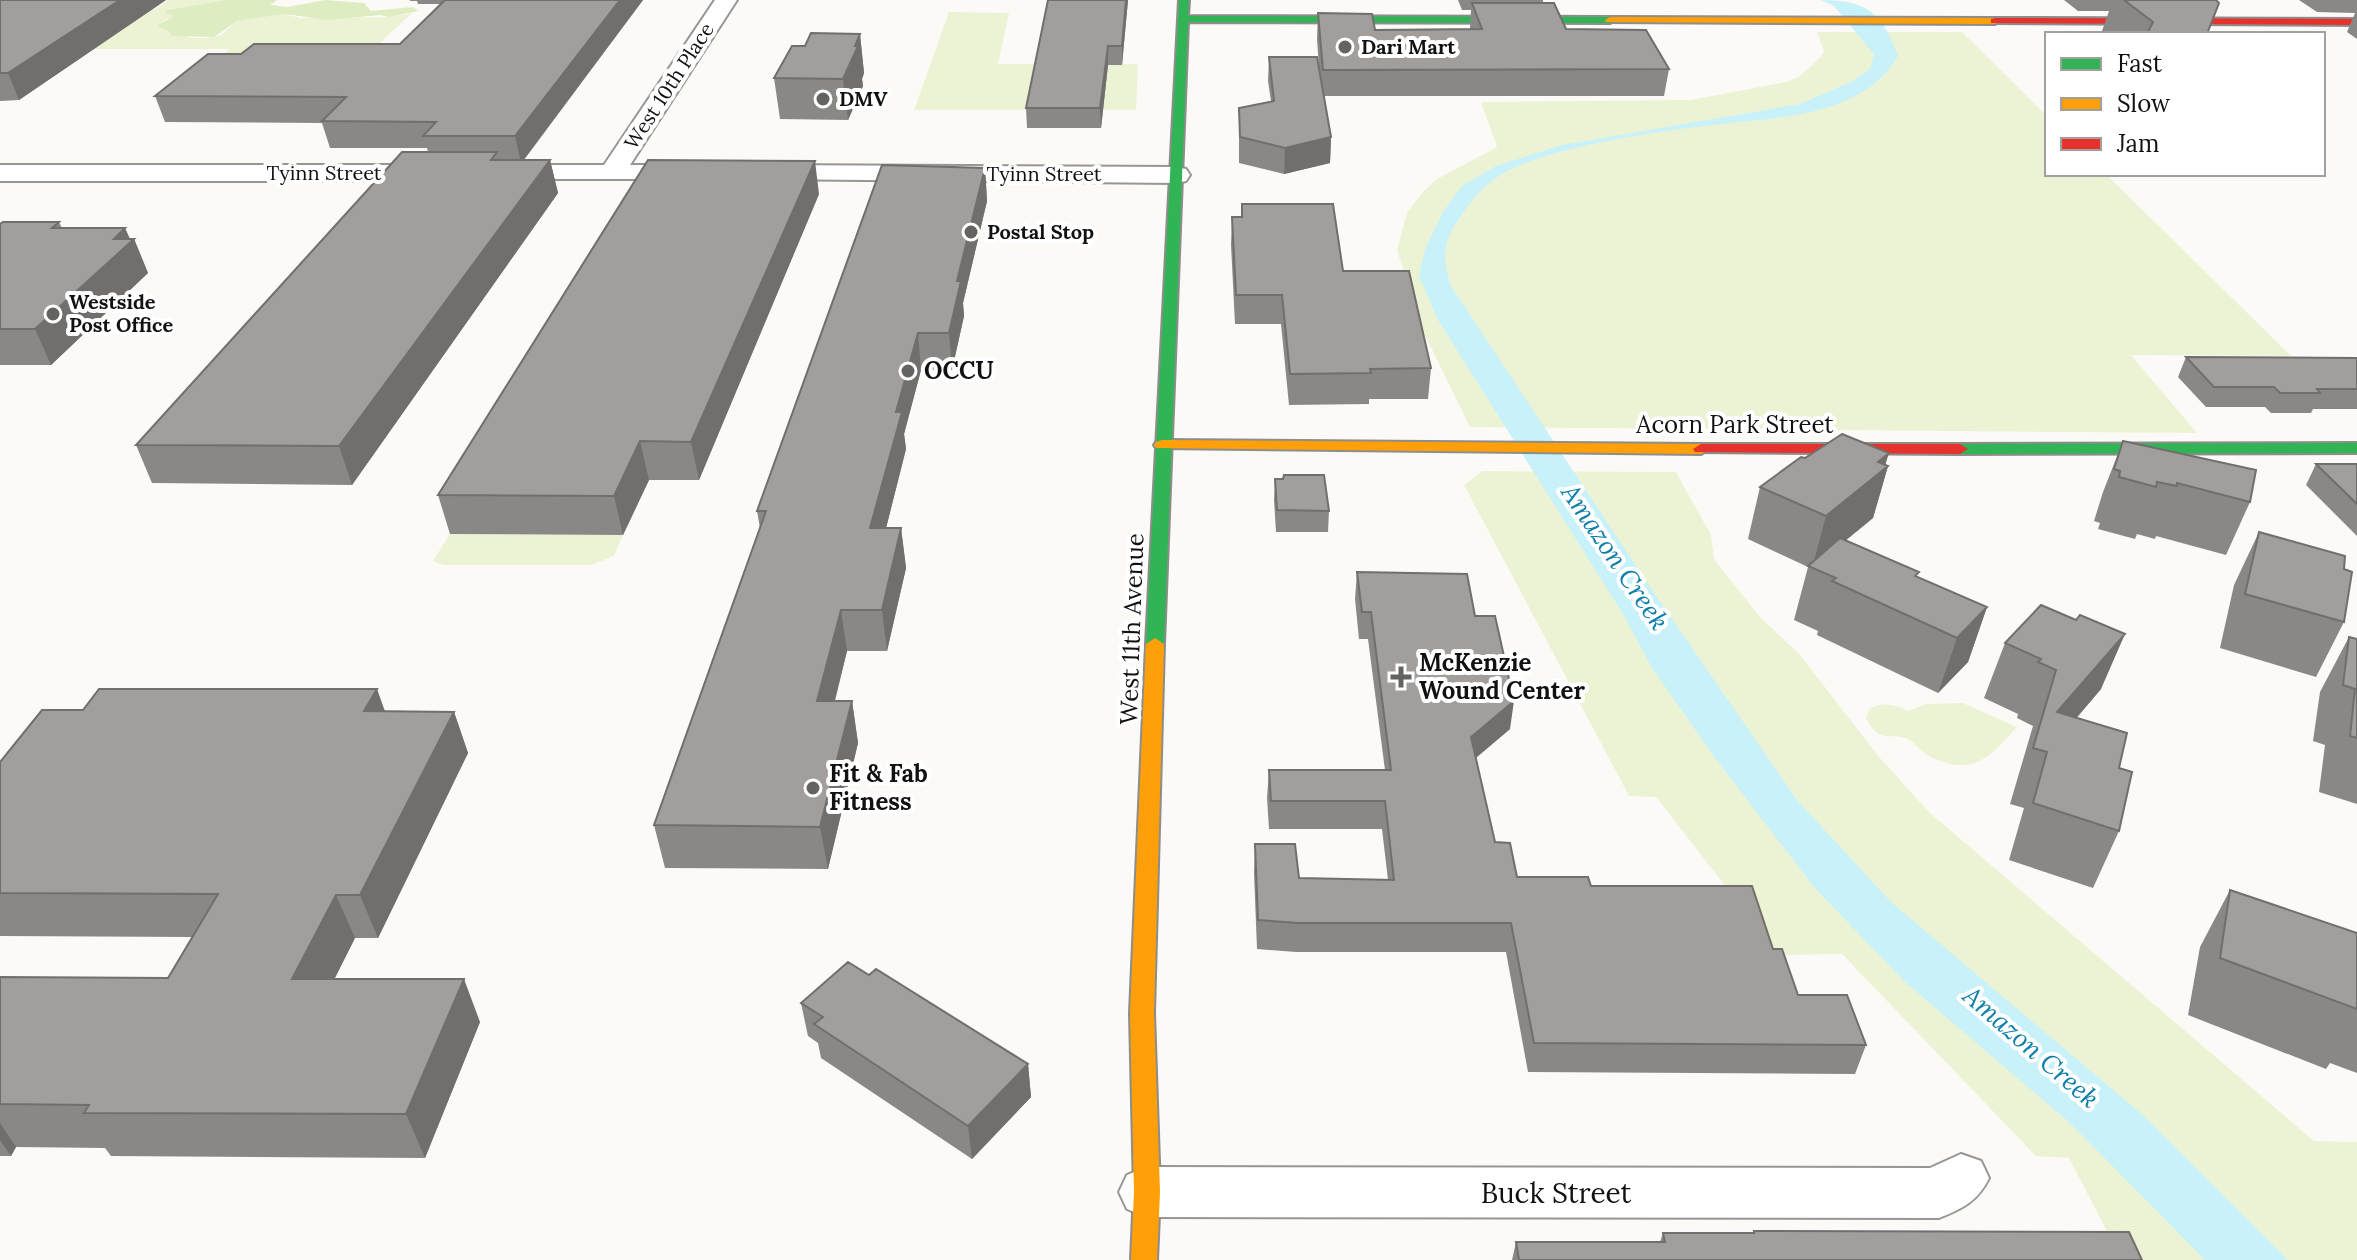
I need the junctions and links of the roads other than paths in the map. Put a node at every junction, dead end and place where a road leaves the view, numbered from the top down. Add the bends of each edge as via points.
1 (726, 0) edge
2 (1184, 10) edge
3 (2357, 22) edge
4 (0, 173) edge
5 (612, 173) junction
6 (1177, 175) junction
7 (1162, 445) junction
8 (2357, 448) edge
9 (1961, 1178) dead end
10 (1147, 1192) junction
11 (1144, 1260) edge

1 - 5 street, West 10th Place
2 - 3 street
2 - 6 street, West 11th Avenue
4 - 5 street, Tyinn Street
5 - 6 street, Tyinn Street
6 - 7 street, West 11th Avenue
7 - 8 street, Acorn Park Street
7 - 10 street, West 11th Avenue via 1142,1013
9 - 10 street, Buck Street via 1939,1193
10 - 11 street, West 11th Avenue

